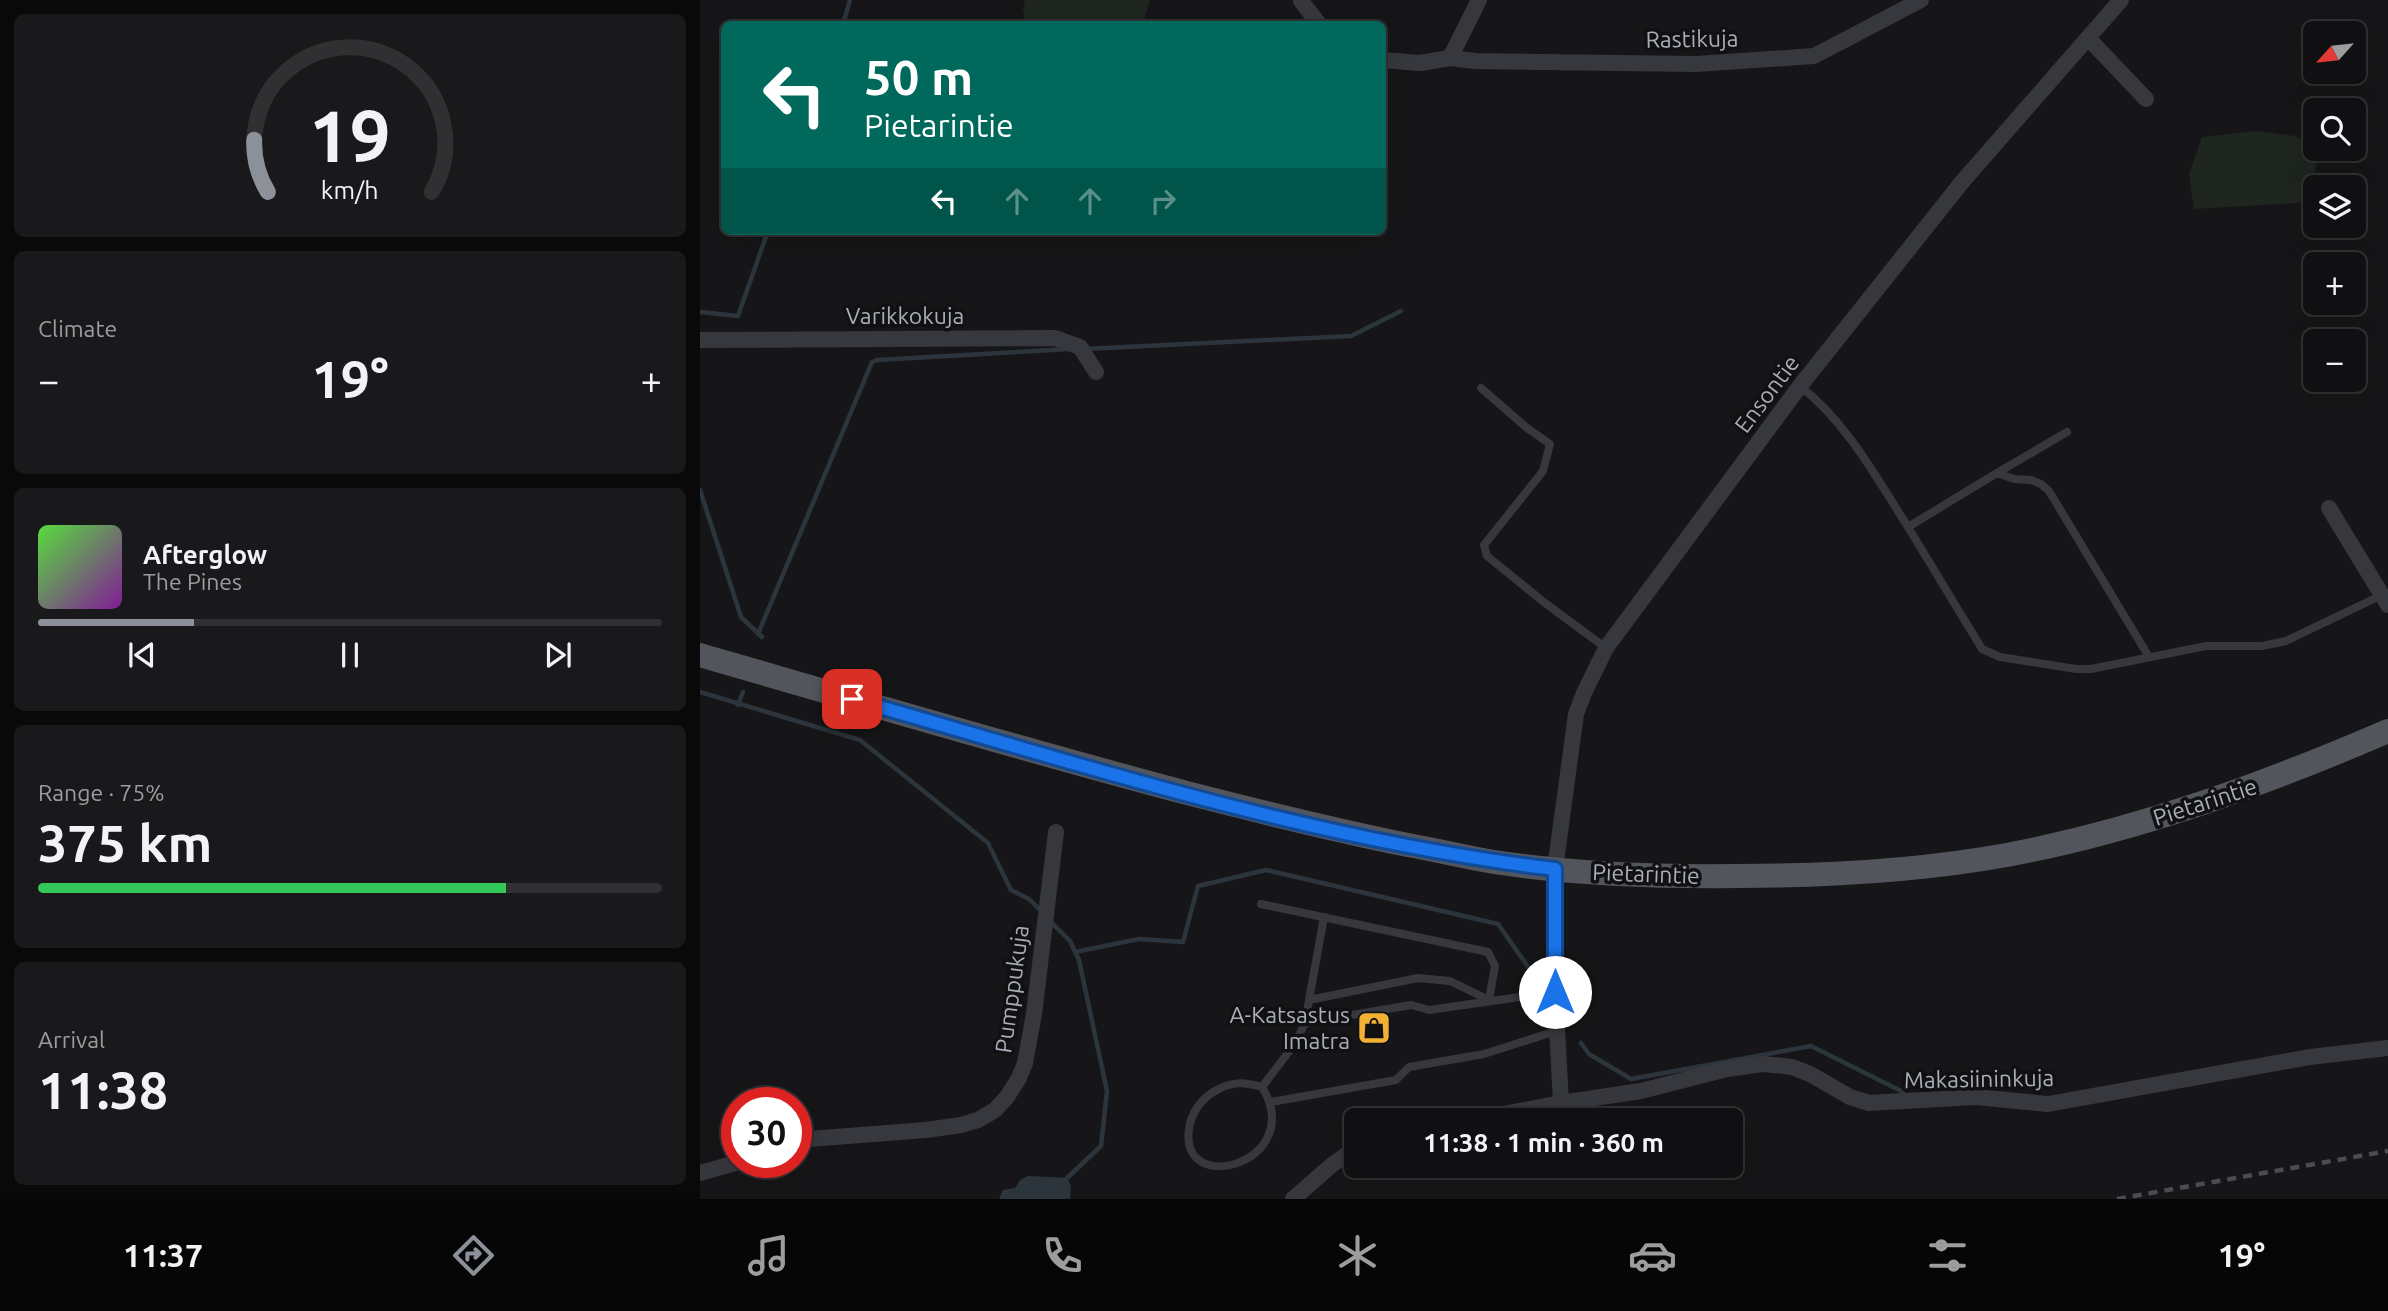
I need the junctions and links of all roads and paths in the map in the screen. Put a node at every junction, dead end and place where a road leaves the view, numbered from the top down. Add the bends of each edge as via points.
1 (1479, 0) edge
2 (1920, 0) edge
3 (2121, 0) edge
4 (1301, 1) edge
5 (1317, 21) edge
6 (2088, 38) junction
7 (1450, 58) junction
8 (1386, 60) edge
9 (2146, 99) dead end
10 (700, 340) edge
11 (1096, 372) dead end
12 (1800, 386) junction
13 (1481, 388) dead end
14 (2067, 432) dead end
15 (1997, 473) junction
16 (2329, 508) dead end
17 (1908, 527) junction
18 (2385, 600) edge
19 (1606, 648) junction
20 (700, 655) edge
21 (2150, 657) junction
22 (2388, 731) edge
23 (1056, 832) dead end
24 (1555, 869) junction
25 (1261, 904) dead end
26 (1324, 917) junction
27 (1555, 992) junction
28 (1309, 1000) junction
29 (1489, 1000) junction
30 (1305, 1023) junction
31 (1556, 1031) junction
32 (2388, 1048) edge
33 (1262, 1087) junction
34 (1271, 1102) junction
35 (1561, 1103) junction
36 (1535, 1108) edge
37 (812, 1139) edge
38 (1344, 1156) edge
39 (721, 1167) edge
40 (700, 1173) edge
41 (1293, 1199) edge

1 - 7 street
2 - 7 street, Rastikuja via 1814,56 1696,64
3 - 6 street, Ensontie
4 - 5 street
6 - 9 street
6 - 12 street, Ensontie via 1962,182
7 - 8 street, Rastikuja via 1420,63
10 - 11 street, Varikkokuja via 1055,338 1080,347
12 - 17 lane via 1823,404 1850,438
12 - 19 street, Ensontie
13 - 19 lane via 1550,444 1543,471 1484,545 1487,556
14 - 15 lane
15 - 17 lane
15 - 21 lane via 2031,480 2049,491
16 - 18 street
17 - 21 lane via 1982,649 2000,657 2076,669
18 - 21 lane via 2286,641 2206,646
19 - 24 street, Ensontie via 1576,713
20 - 24 main road, Pietarintie via 1303,823 1490,861
22 - 24 main road, Pietarintie via 2260,784 2179,811 2106,833 2004,855 1846,874 1652,876
23 - 37 street, Pumppukuja via 1025,1063 1007,1097 995,1110 961,1125
24 - 27 street
25 - 26 lane
26 - 28 lane
26 - 29 lane via 1488,952 1495,966
27 - 29 lane
27 - 31 street
28 - 29 lane via 1418,978 1450,981
28 - 30 lane
29 - 30 lane via 1429,1010 1411,1004
30 - 33 lane
31 - 34 lane via 1484,1054 1409,1067 1396,1080
31 - 35 street
32 - 35 street, Makasiininkuja via 2310,1057 2048,1104 1976,1097 1869,1103 1801,1070 1763,1064
33 - 34 lane
33 - 34 lane via 1245,1082 1225,1085 1207,1096 1189,1128 1193,1155 1214,1170 1244,1164 1267,1139
35 - 36 street, Makasiininkuja
38 - 41 street
39 - 40 street

